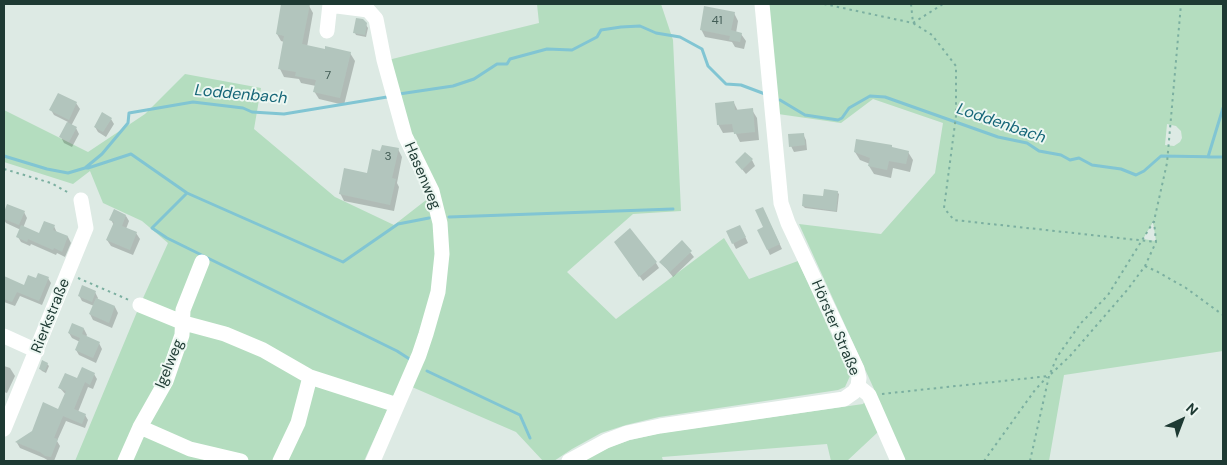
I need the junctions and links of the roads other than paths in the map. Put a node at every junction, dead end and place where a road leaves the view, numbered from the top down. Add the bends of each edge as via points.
1 (331, 4) edge
2 (762, 4) edge
3 (327, 31) dead end
4 (81, 200) road end
5 (202, 262) dead end
6 (140, 305) road end
7 (184, 323) junction
8 (4, 336) edge
9 (37, 350) junction
10 (310, 378) junction
11 (864, 391) junction
12 (397, 406) junction
13 (140, 427) junction
14 (4, 429) edge
15 (124, 461) edge
16 (241, 461) edge
17 (280, 461) edge
18 (372, 461) edge
19 (569, 461) edge
20 (898, 461) edge

1 - 3 street
1 - 12 street, Hasenweg via 368,10 376,19 406,136 432,191 440,223 442,254 438,292 419,355
2 - 11 street, Hörster Straße via 781,203
4 - 9 street, Rierkstraße via 86,228
5 - 7 street, Igelweg via 183,310
6 - 7 street
7 - 10 street via 225,334 263,350
7 - 13 street, Igelweg via 166,381
8 - 9 street
9 - 14 street, Rierkstraße
10 - 12 street
10 - 17 street via 298,423
11 - 19 street, Hörster Straße via 854,392 844,399 627,433
11 - 20 street
12 - 18 street, Hasenweg
13 - 15 street, Igelweg
13 - 16 street via 190,449

